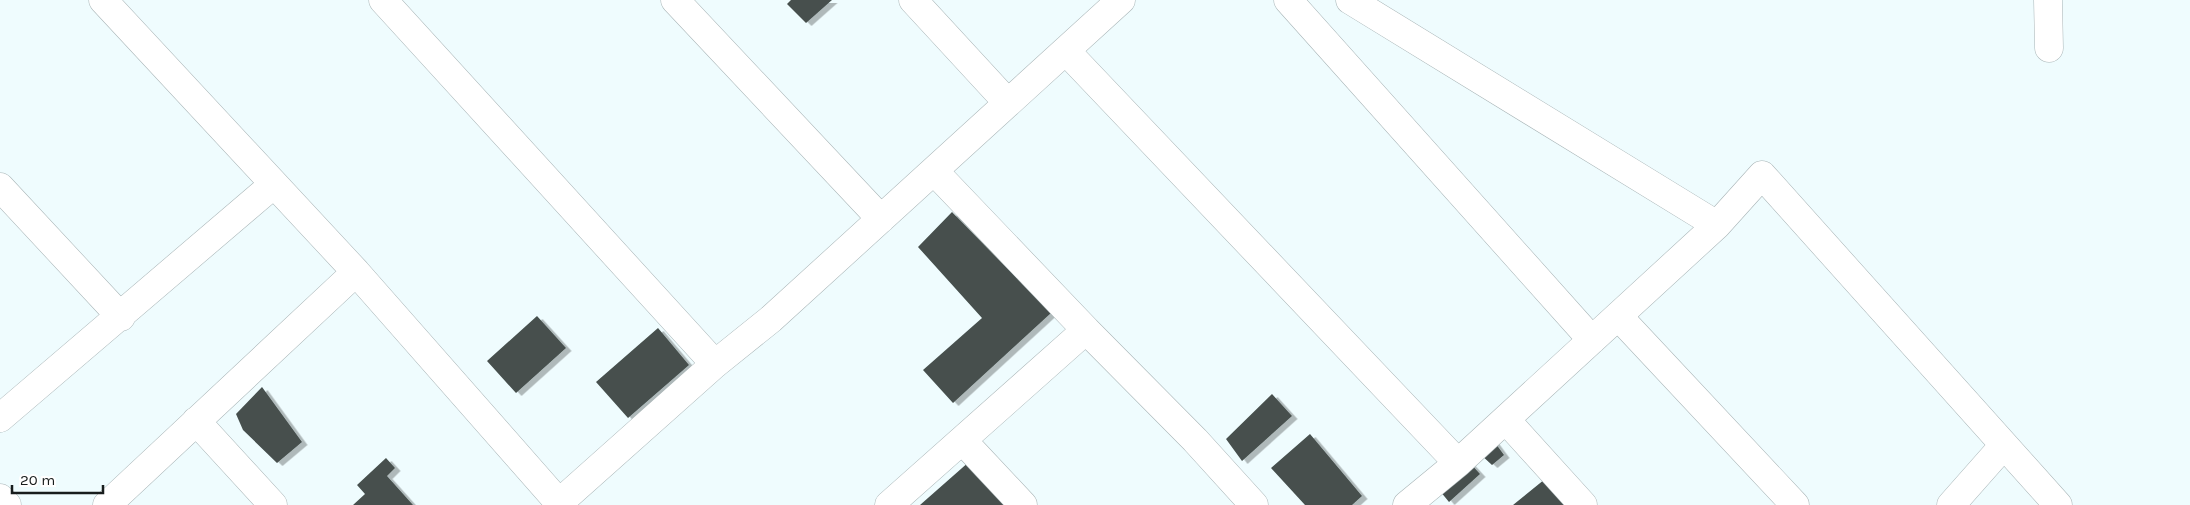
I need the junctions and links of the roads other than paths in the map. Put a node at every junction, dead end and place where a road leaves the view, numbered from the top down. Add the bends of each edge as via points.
1 (103, 0) edge
2 (383, 0) edge
3 (675, 0) edge
4 (914, 0) edge
5 (1121, 0) edge
6 (1288, 0) edge
7 (1350, 0) edge
8 (2048, 0) edge
9 (2049, 48) dead end
10 (1066, 51) junction
11 (1008, 104) junction
12 (934, 171) junction
13 (274, 184) junction
14 (0, 187) edge
15 (881, 219) junction
16 (1717, 225) junction
17 (356, 272) junction
18 (1618, 316) junction
19 (121, 317) junction
20 (1086, 330) junction
21 (1592, 340) junction
22 (715, 364) junction
23 (0, 418) edge
24 (1506, 420) junction
25 (196, 421) junction
26 (963, 441) junction
27 (2004, 445) junction
28 (1458, 463) junction
29 (0, 498) edge
30 (1414, 503) edge
31 (560, 504) edge
32 (7, 505) edge
33 (107, 505) edge
34 (273, 505) edge
35 (889, 505) edge
36 (1023, 505) edge
37 (1254, 505) edge
38 (1583, 505) edge
39 (1795, 505) edge
40 (1951, 505) edge
41 (2058, 505) edge

1 - 13 street
2 - 22 street
3 - 15 street
4 - 11 street
5 - 10 street
6 - 21 street
7 - 16 street
8 - 9 street
10 - 11 street
10 - 28 street
11 - 12 street
12 - 15 street
12 - 20 street
13 - 17 street
13 - 19 street
14 - 19 street
15 - 22 street via 771,319
16 - 18 street
16 - 27 street via 1762,175
17 - 25 street
17 - 31 street
18 - 21 street
18 - 39 street
19 - 23 street
20 - 26 street
20 - 37 street
21 - 24 street
22 - 31 street
24 - 28 street
24 - 38 street
25 - 33 street
25 - 34 street
26 - 35 street
26 - 36 street
27 - 40 street
27 - 41 street
28 - 30 street
29 - 32 street

